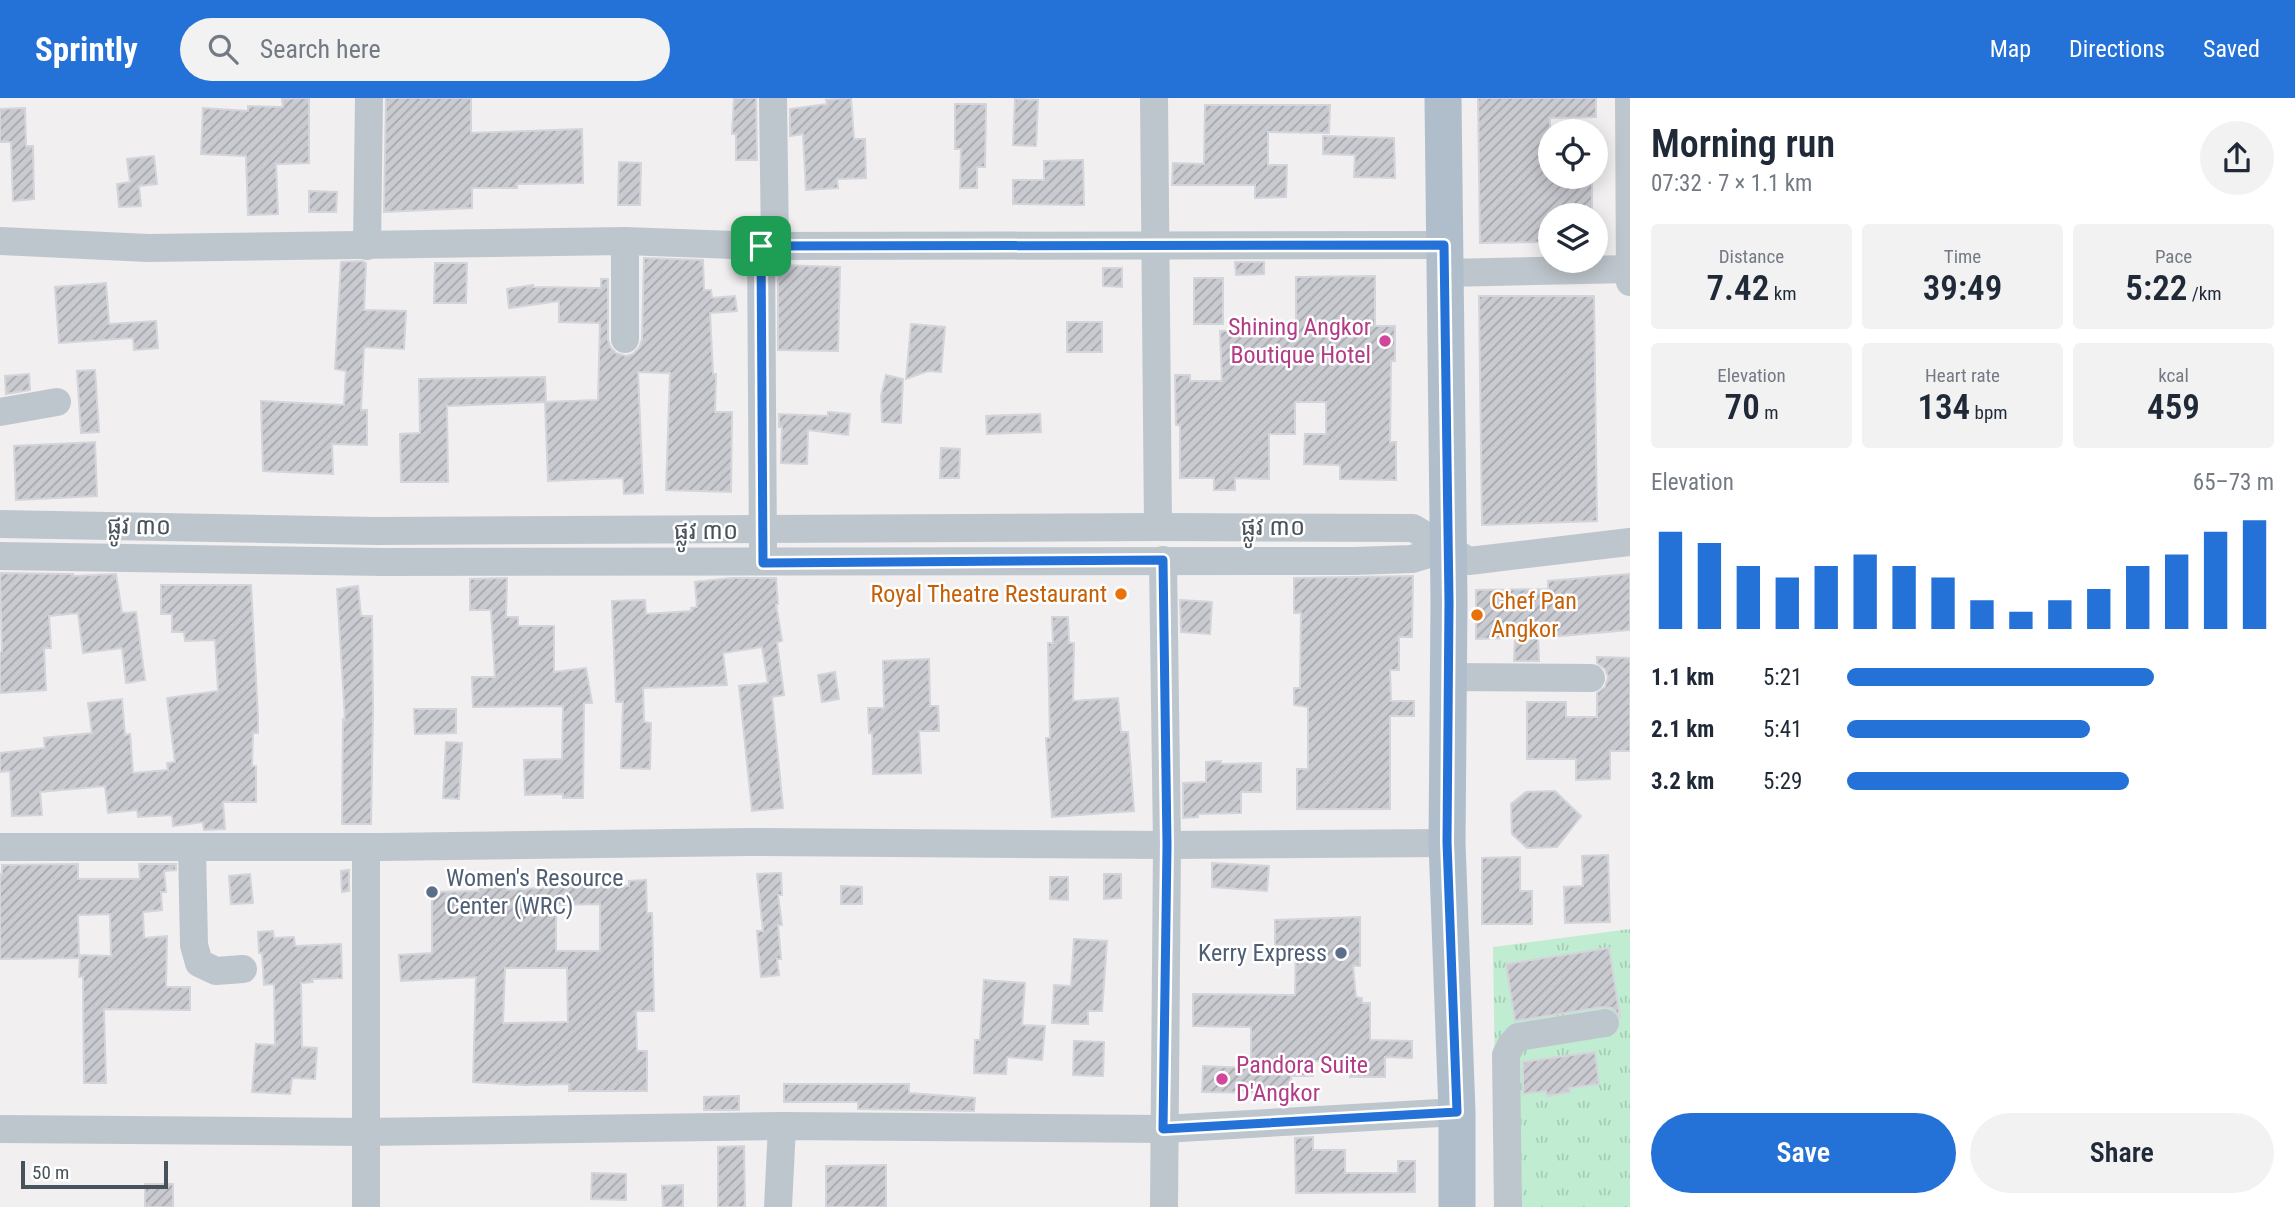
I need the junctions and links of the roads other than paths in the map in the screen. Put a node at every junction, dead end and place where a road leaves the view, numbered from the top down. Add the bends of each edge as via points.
1 (369, 98) edge
2 (773, 98) edge
3 (1154, 98) edge
4 (1443, 98) edge
5 (1629, 98) edge
6 (1630, 135) edge
7 (0, 241) edge
8 (625, 241) junction
9 (368, 246) junction
10 (768, 246) junction
11 (1155, 247) junction
12 (1444, 259) junction
13 (1630, 270) edge
14 (1630, 282) edge
15 (625, 339) dead end
16 (57, 402) dead end
17 (0, 412) edge
18 (0, 524) edge
19 (1158, 527) junction
20 (762, 531) junction
21 (1630, 542) edge
22 (1448, 548) junction
23 (0, 556) edge
24 (1163, 560) junction
25 (763, 563) junction
26 (1449, 677) junction
27 (1591, 678) dead end
28 (1447, 842) junction
29 (1167, 845) junction
30 (0, 847) edge
31 (366, 847) junction
32 (192, 848) junction
33 (243, 969) dead end
34 (1605, 1024) dead end
35 (1457, 1112) junction
36 (782, 1126) junction
37 (0, 1129) edge
38 (1163, 1129) junction
39 (365, 1132) junction
40 (366, 1207) edge
41 (778, 1207) edge
42 (1164, 1207) edge
43 (1457, 1207) edge
44 (1508, 1207) edge

1 - 9 street
2 - 10 street
3 - 11 street
4 - 12 main road
5 - 6 street
6 - 13 street
7 - 9 street via 148,248
8 - 9 street
8 - 10 street
8 - 15 street
10 - 11 street
10 - 20 street
11 - 12 street
11 - 19 street
12 - 13 street
12 - 22 main road
13 - 14 street
16 - 17 street
18 - 20 street, ផ្លូវ ៣០ via 376,531
19 - 20 street, ផ្លូវ ៣០
19 - 22 street, ផ្លូវ ៣០ via 1413,528
20 - 25 street
21 - 22 street, ផ្លូវ ៣០ via 1469,561
22 - 24 street, ផ្លូវ ៣០ via 1412,559
22 - 26 main road
23 - 25 street, ផ្លូវ ៣០
24 - 25 street, ផ្លូវ ៣០
24 - 29 street
26 - 27 street
26 - 28 main road
28 - 29 street
28 - 35 main road
29 - 31 street via 749,842
29 - 38 street
30 - 32 street
31 - 32 street
31 - 39 street
32 - 33 street via 194,945 199,962 215,971
34 - 44 street via 1518,1037 1511,1045 1506,1055
35 - 38 street
35 - 43 main road
36 - 38 street
36 - 39 street
36 - 41 street
37 - 39 street
38 - 42 street
39 - 40 street

